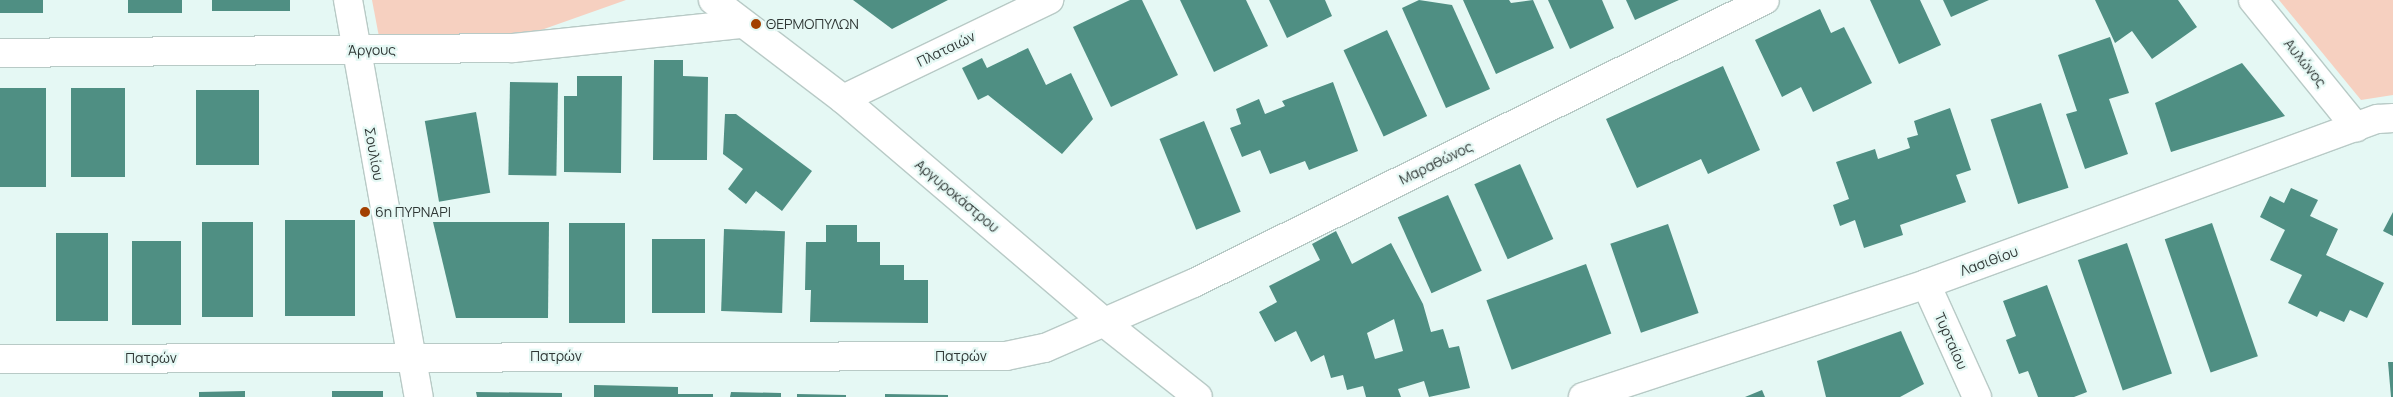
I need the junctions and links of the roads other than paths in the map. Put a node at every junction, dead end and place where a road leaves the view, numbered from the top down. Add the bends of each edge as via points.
1 (348, 0) edge
2 (713, 0) edge
3 (1049, 0) edge
4 (1765, 0) edge
5 (2253, 0) edge
6 (743, 24) junction
7 (355, 51) junction
8 (0, 53) edge
9 (843, 99) junction
10 (2393, 118) edge
11 (2356, 127) junction
12 (1926, 284) junction
13 (1106, 324) junction
14 (411, 356) junction
15 (0, 359) edge
16 (419, 397) edge
17 (1198, 397) edge
18 (1583, 397) edge
19 (1977, 397) edge

1 - 7 street, Σουλίου
2 - 6 street, Αργυροκάστρου
3 - 9 street, Πλαταιών
4 - 13 street, Μαραθώνος
5 - 11 street, Αυλώνος
6 - 7 street, Άργους via 513,48
6 - 9 street, Αργυροκάστρου
7 - 8 street, Άργους
7 - 14 street, Σουλίου
9 - 13 street, Αργυροκάστρου
10 - 11 street, Λασιθίου via 2378,119
11 - 12 street, Λασιθίου
12 - 18 street, Λασιθίου
12 - 19 street, Τυρταίου
13 - 14 street, Πατρών via 1045,348 1006,356
13 - 17 street, Αργυροκάστρου
14 - 15 street, Πατρών
14 - 16 street, Σουλίου

